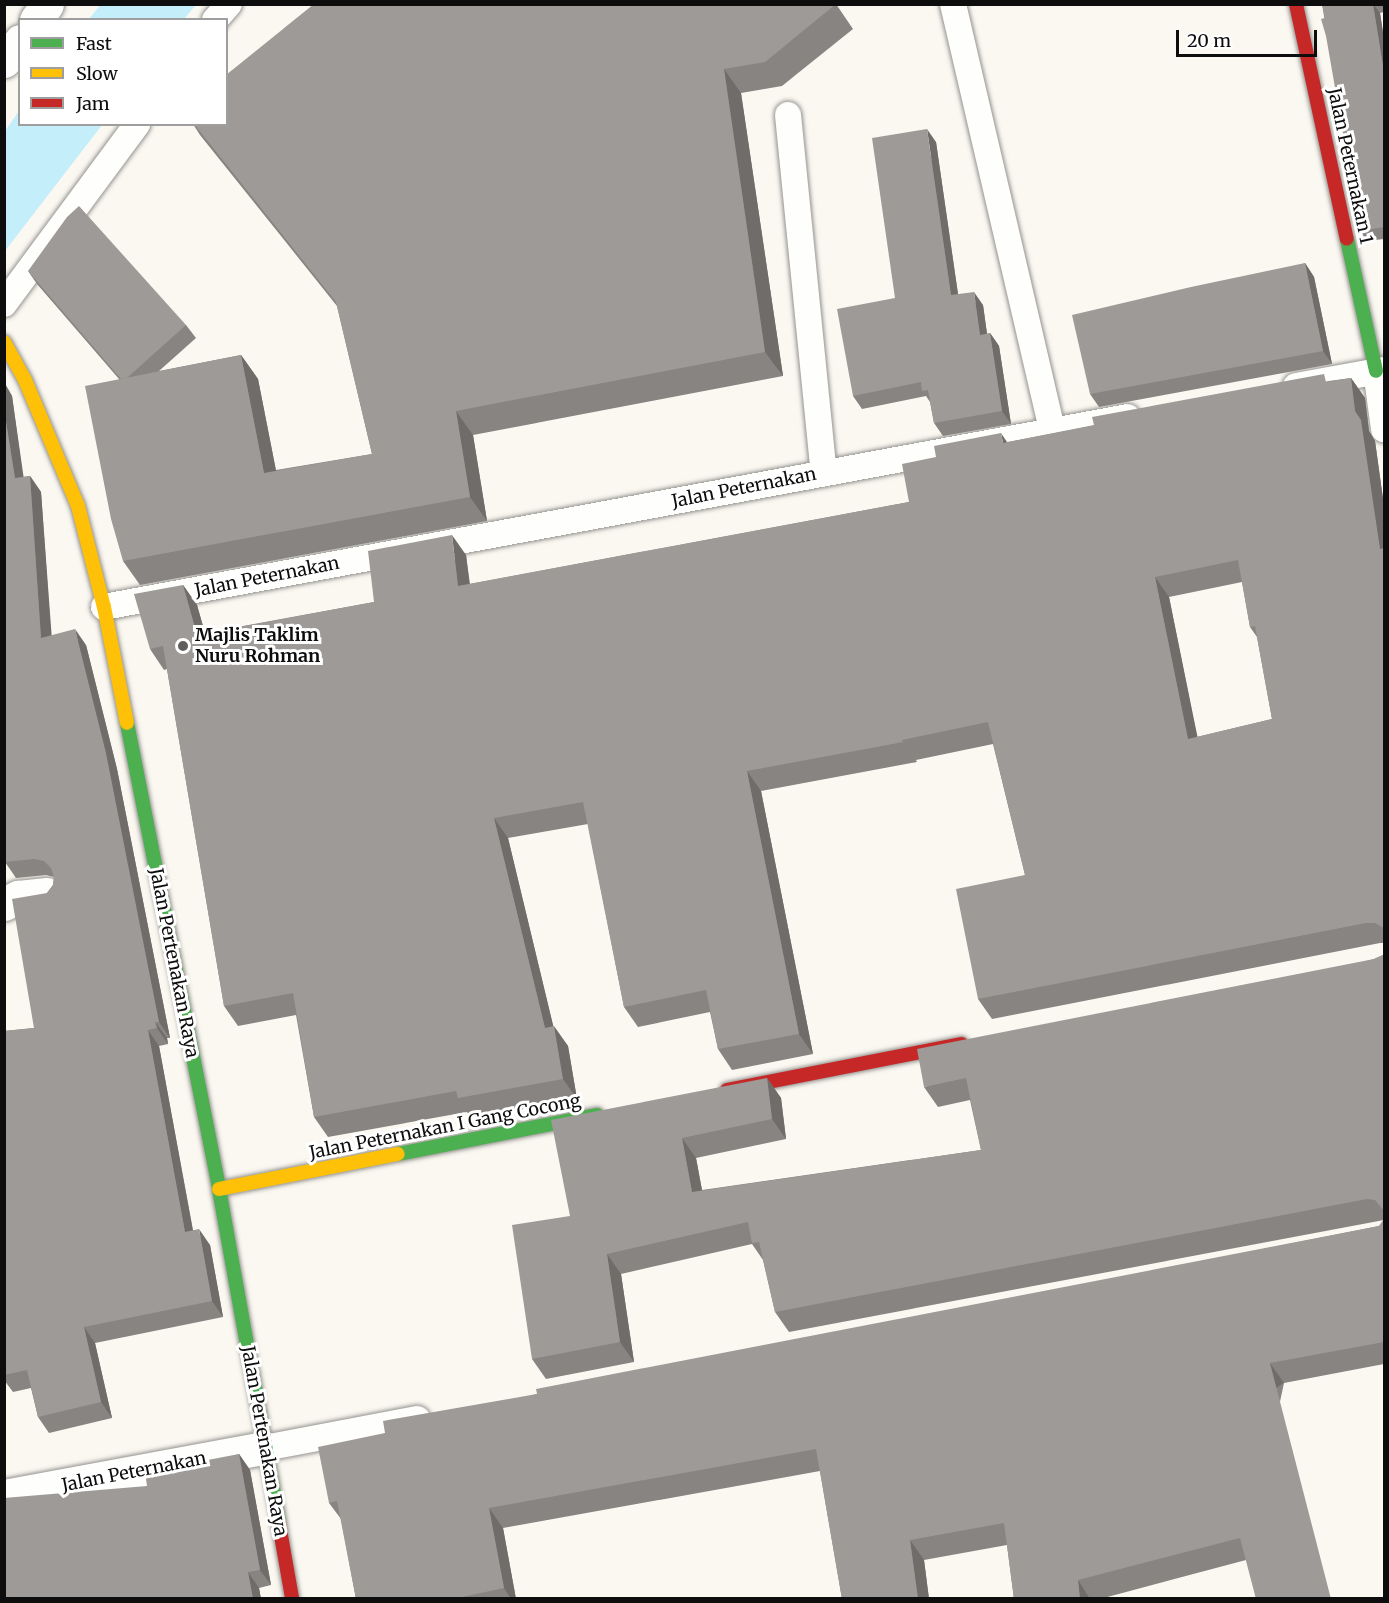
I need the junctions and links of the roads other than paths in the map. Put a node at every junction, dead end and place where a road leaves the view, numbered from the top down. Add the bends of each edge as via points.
1 (47, 4) edge
2 (229, 4) edge
3 (954, 4) edge
4 (1296, 4) edge
5 (37, 18) edge
6 (217, 18) edge
7 (18, 44) edge
8 (4, 62) edge
9 (788, 116) dead end
10 (136, 126) edge
11 (4, 304) edge
12 (4, 342) edge
13 (1380, 370) edge
14 (1272, 390) edge
15 (1156, 412) edge
16 (1384, 429) edge
17 (1052, 431) junction
18 (824, 473) junction
19 (104, 607) junction
20 (47, 894) edge
21 (4, 904) edge
22 (972, 1042) edge
23 (713, 1092) edge
24 (607, 1113) edge
25 (219, 1189) junction
26 (439, 1414) edge
27 (264, 1448) junction
28 (4, 1496) edge
29 (292, 1599) edge

1 - 5 street
2 - 6 lane
3 - 17 lane
4 - 13 street, Jalan Peternakan 1
7 - 8 street
9 - 18 lane
10 - 11 lane
12 - 19 street, Jalan Pertenakan Raya via 25,380 78,506
13 - 14 lane
13 - 16 lane
15 - 17 lane, Jalan Peternakan
17 - 18 lane, Jalan Peternakan
18 - 19 lane, Jalan Peternakan
19 - 25 street, Jalan Pertenakan Raya
20 - 21 street via 18,897
22 - 23 street
24 - 25 street, Jalan Peternakan I Gang Cocong
25 - 27 street, Jalan Pertenakan Raya
26 - 27 lane
27 - 28 street, Jalan Peternakan
27 - 29 street, Jalan Pertenakan Raya

